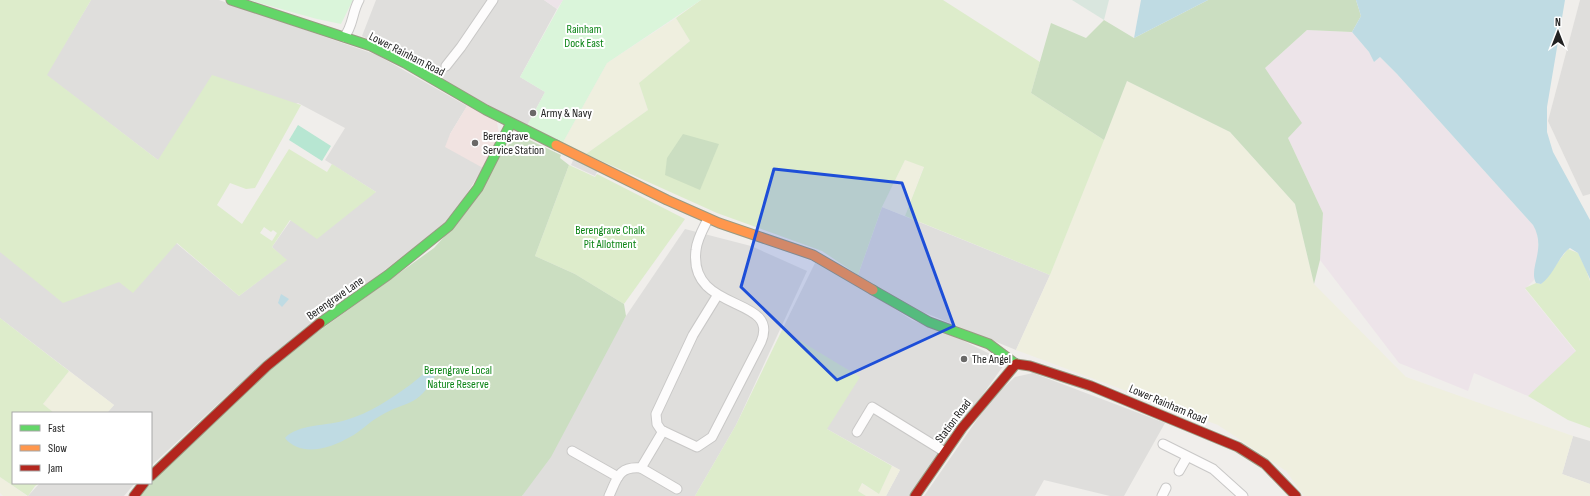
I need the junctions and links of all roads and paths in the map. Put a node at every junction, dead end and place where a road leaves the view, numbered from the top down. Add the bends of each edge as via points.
1 (231, 0) edge
2 (359, 0) edge
3 (493, 0) edge
4 (344, 37) junction
5 (446, 66) dead end
6 (511, 123) junction
7 (708, 219) junction
8 (718, 296) junction
9 (1016, 364) junction
10 (663, 431) junction
11 (857, 432) dead end
12 (1163, 444) dead end
13 (572, 451) dead end
14 (945, 452) junction
15 (1188, 457) junction
16 (641, 468) junction
17 (1180, 471) dead end
18 (152, 475) edge
19 (618, 477) junction
20 (143, 484) edge
21 (677, 489) dead end
22 (134, 496) edge
23 (609, 496) edge
24 (915, 496) edge
25 (1243, 496) edge
26 (1296, 496) edge

1 - 4 main road, Lower Rainham Road
2 - 4 street via 348,33
3 - 5 street via 462,47
4 - 6 main road, Lower Rainham Road via 371,46 405,63 468,101
6 - 7 main road, Lower Rainham Road
6 - 18 main road, Berengrave Lane via 480,184 449,226 267,366
7 - 8 street via 697,245 696,263 705,284
7 - 9 main road, Lower Rainham Road via 813,255 929,322 989,344
8 - 10 street via 693,335 656,414 657,424
8 - 10 street via 757,315 764,326 762,340 712,437 697,447
9 - 14 main road, Station Road via 993,389
9 - 26 main road, Lower Rainham Road via 1030,366 1102,390 1238,447 1265,464
10 - 16 street
11 - 14 street via 872,408
12 - 15 street
13 - 19 street
14 - 24 main road, Station Road
15 - 17 street
15 - 25 street via 1216,472
16 - 19 street via 626,469
16 - 21 street
19 - 23 street
20 - 22 main road

